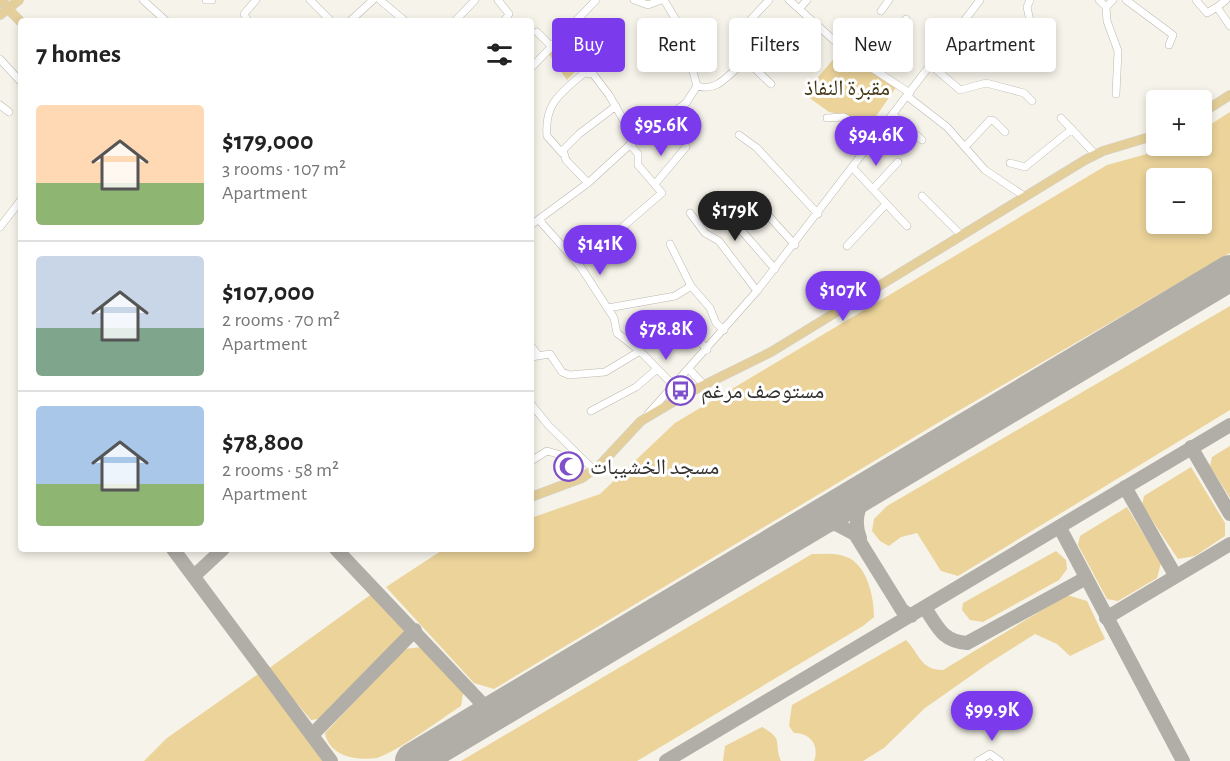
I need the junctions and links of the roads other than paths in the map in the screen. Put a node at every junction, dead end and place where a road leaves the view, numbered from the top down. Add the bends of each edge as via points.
1 (20, 0) edge
2 (143, 0) edge
3 (206, 0) edge
4 (212, 0) edge
5 (256, 0) edge
6 (310, 0) edge
7 (373, 0) edge
8 (380, 0) edge
9 (394, 0) edge
10 (475, 0) edge
11 (498, 0) edge
12 (596, 0) edge
13 (634, 0) edge
14 (662, 0) edge
15 (769, 0) edge
16 (789, 0) edge
17 (807, 0) edge
18 (889, 0) edge
19 (979, 0) edge
20 (1030, 0) edge
21 (1099, 0) edge
22 (1113, 0) edge
23 (1126, 0) edge
24 (1196, 0) edge
25 (1227, 0) edge
26 (3, 7) edge
27 (388, 7) junction
28 (1106, 7) junction
29 (1217, 7) junction
30 (799, 9) junction
31 (881, 11) dead end
32 (580, 17) edge
33 (163, 18) edge
34 (246, 18) edge
35 (328, 18) edge
36 (353, 18) edge
37 (401, 18) edge
38 (458, 18) edge
39 (506, 18) edge
40 (752, 18) edge
41 (966, 18) edge
42 (1029, 18) edge
43 (18, 20) edge
44 (1230, 26) edge
45 (537, 32) dead end
46 (833, 39) edge
47 (1169, 45) dead end
48 (552, 47) joint
49 (0, 59) edge
50 (534, 65) edge
51 (878, 72) edge
52 (926, 72) edge
53 (939, 72) edge
54 (18, 79) edge
55 (771, 84) dead end
56 (697, 86) junction
57 (909, 94) junction
58 (1116, 94) dead end
59 (1230, 95) edge
60 (1032, 100) dead end
61 (0, 105) edge
62 (616, 106) junction
63 (1212, 107) edge
64 (9, 112) dead end
65 (893, 116) junction
66 (827, 118) dead end
67 (1061, 118) dead end
68 (1072, 129) junction
69 (1005, 132) dead end
70 (739, 135) dead end
71 (878, 135) junction
72 (1146, 138) edge
73 (922, 140) dead end
74 (632, 142) junction
75 (686, 147) dead end
76 (965, 147) junction
77 (562, 153) junction
78 (1095, 154) junction
79 (898, 162) dead end
80 (1010, 163) dead end
81 (853, 168) junction
82 (588, 183) junction
83 (655, 184) junction
84 (873, 189) junction
85 (922, 196) dead end
86 (1024, 196) junction
87 (18, 204) edge
88 (886, 204) junction
89 (690, 213) dead end
90 (766, 213) dead end
91 (818, 214) junction
92 (539, 220) junction
93 (534, 223) edge
94 (907, 226) dead end
95 (0, 227) edge
96 (619, 230) dead end
97 (741, 230) dead end
98 (960, 234) junction
99 (670, 244) dead end
100 (795, 245) junction
101 (847, 246) dead end
102 (775, 269) junction
103 (691, 286) junction
104 (758, 291) junction
105 (608, 308) junction
106 (724, 330) junction
107 (668, 337) dead end
108 (706, 350) junction
109 (640, 351) junction
110 (535, 356) edge
111 (657, 369) junction
112 (689, 369) junction
113 (704, 385) junction
114 (674, 386) junction
115 (591, 411) dead end
116 (534, 414) edge
117 (641, 421) junction
118 (576, 453) junction
119 (534, 459) edge
120 (594, 470) junction
121 (534, 496) edge
122 (978, 761) edge
123 (1000, 761) edge

1 - 26 main road
2 - 33 street
3 - 4 street
5 - 34 street via 244,14
6 - 35 street
7 - 36 street
8 - 27 street
9 - 27 street
10 - 38 street
11 - 39 street via 509,10
12 - 32 street
13 - 14 street via 648,5
14 - 56 street via 695,51 692,68
15 - 40 street
16 - 30 street
17 - 30 street
18 - 31 street
19 - 41 street
20 - 42 street
21 - 28 street
22 - 28 street
23 - 47 street via 1173,35
24 - 29 street via 1207,13
25 - 29 street
26 - 43 main road
27 - 37 street
28 - 58 street via 1118,51
29 - 44 street
30 - 46 street
45 - 48 street
48 - 50 street
49 - 54 street
51 - 57 street
52 - 57 street
53 - 60 street via 960,90 986,83 1024,93
55 - 56 street via 747,61 715,87
56 - 74 street via 686,103
57 - 65 street
57 - 76 street
59 - 63 main road
61 - 64 street
62 - 74 street
62 - 77 street via 579,134
62 - 77 street via 593,74 584,73 559,95 548,111 547,136
65 - 71 street
65 - 73 street
66 - 71 street via 847,118
67 - 68 street
68 - 78 street
68 - 80 street via 1025,167
69 - 76 street via 990,120
70 - 91 street via 757,148
71 - 81 street
72 - 78 main road
74 - 82 street
74 - 83 street via 638,165
75 - 83 street
76 - 86 street via 985,170
77 - 82 street
78 - 86 main road
79 - 84 street
81 - 84 street
81 - 91 street
82 - 92 street
83 - 96 street via 661,195
84 - 88 street
85 - 98 street
86 - 98 main road
87 - 95 street
88 - 94 street
88 - 101 street
89 - 104 street via 706,234 715,237
90 - 100 street
91 - 100 street
92 - 93 street
92 - 105 street via 580,266
97 - 102 street
98 - 113 main road via 771,352
99 - 103 street
100 - 102 street
102 - 104 street
103 - 105 street via 675,296
103 - 106 street
104 - 106 street
105 - 109 street via 616,322 616,332
106 - 108 street
107 - 108 street via 689,328
108 - 112 street
109 - 110 street via 605,372 569,375 562,372 550,354
109 - 111 street
111 - 114 street
111 - 115 street via 636,387
112 - 113 street
112 - 114 street
113 - 117 main road
114 - 117 street
116 - 118 street
117 - 120 main road
118 - 119 street via 547,452
118 - 120 street
120 - 121 main road via 570,484
122 - 123 street via 990,754

